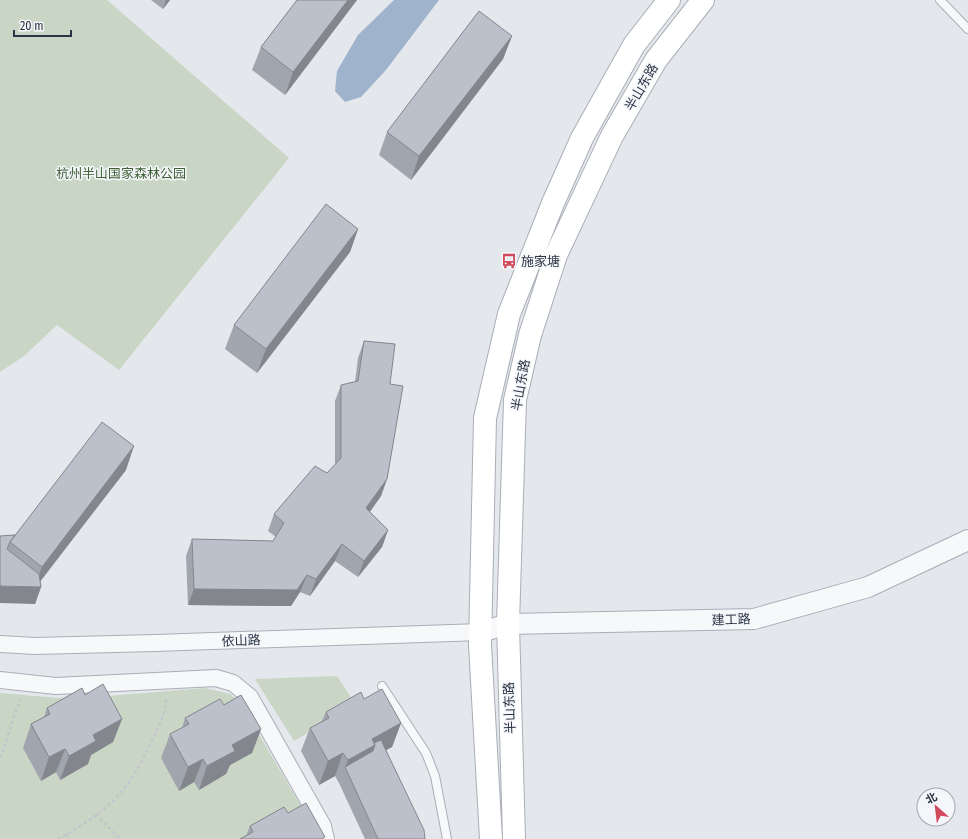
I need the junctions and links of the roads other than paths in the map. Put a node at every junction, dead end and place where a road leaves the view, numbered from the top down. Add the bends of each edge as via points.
1 (668, 0) edge
2 (702, 0) edge
3 (940, 0) edge
4 (968, 29) edge
5 (968, 540) edge
6 (508, 624) junction
7 (481, 632) junction
8 (0, 644) edge
9 (0, 680) edge
10 (382, 686) dead end
11 (326, 839) edge
12 (447, 839) edge
13 (491, 839) edge
14 (514, 839) edge

1 - 7 main road, 半山东路 via 634,45 582,138 509,314 485,418
2 - 6 main road, 半山东路 via 656,60 612,136 556,255 530,335 515,400
3 - 4 lane
5 - 6 street, 建工路 via 868,587 754,619
6 - 7 street, 建工路
6 - 14 main road, 半山东路
7 - 8 street, 依山路 via 35,646
7 - 13 main road, 半山东路
9 - 11 street via 56,686 216,678 233,683 250,697 323,826
10 - 12 lane via 426,753 435,776

